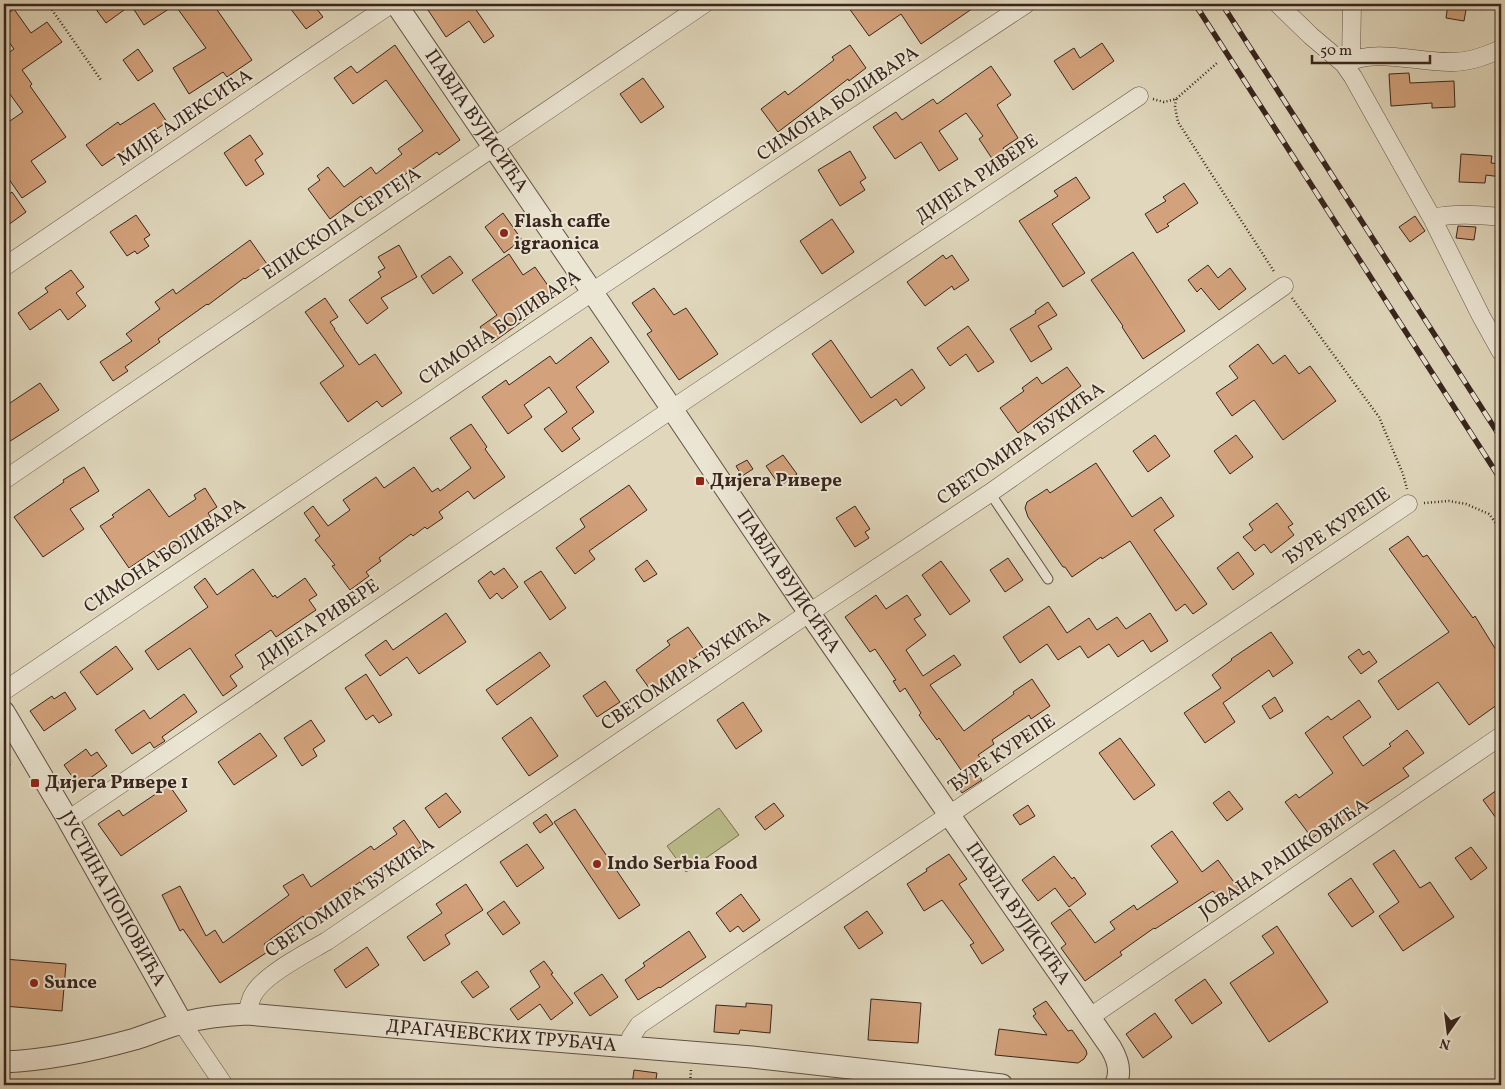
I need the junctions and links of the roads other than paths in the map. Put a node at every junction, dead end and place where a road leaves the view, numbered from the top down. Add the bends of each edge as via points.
1 (391, 4) edge
2 (396, 4) edge
3 (704, 4) edge
4 (1278, 4) edge
5 (1352, 4) edge
6 (1025, 5) edge
7 (1501, 49) edge
8 (1347, 62) junction
9 (1140, 96) road end
10 (493, 148) junction
11 (1501, 217) edge
12 (1432, 218) junction
13 (4, 267) edge
14 (1284, 286) dead end
15 (593, 292) junction
16 (1501, 352) edge
17 (672, 409) junction
18 (4, 480) edge
19 (990, 493) junction
20 (1408, 504) road end
21 (1048, 579) dead end
22 (809, 613) junction
23 (4, 690) edge
24 (4, 712) edge
25 (1501, 736) edge
26 (949, 815) junction
27 (68, 820) junction
28 (247, 1014) junction
29 (1090, 1017) junction
30 (182, 1023) junction
31 (629, 1046) junction
32 (4, 1062) edge
33 (224, 1085) edge
34 (1002, 1085) edge
35 (1115, 1085) edge

1 - 13 street, МИЈЕ АЛЕКСИЋА
2 - 10 street, ПАВЛА ВУЈИСИЋА
3 - 10 street, ЕПИСКОПА СЕРГЕЈА
4 - 8 street via 1318,42
5 - 8 street
6 - 15 street, СИМОНА БОЛИВАРА
7 - 8 street via 1472,60 1455,62 1374,57
8 - 12 street
9 - 17 street, ДИЈЕГА РИВЕРЕ
10 - 15 street, ПАВЛА ВУЈИСИЋА
10 - 18 street, ЕПИСКОПА СЕРГЕЈА
11 - 12 street via 1470,214
12 - 16 street
14 - 19 street, СВЕТОМИРА ЂУКИЋА
15 - 17 street, ПАВЛА ВУЈИСИЋА
15 - 23 street, СИМОНА БОЛИВАРА
17 - 22 street, ПАВЛА ВУЈИСИЋА
17 - 27 street, ДИЈЕГА РИВЕРЕ
19 - 21 lane
19 - 22 street, СВЕТОМИРА ЂУКИЋА
20 - 26 street, ЂУРЕ КУРЕПЕ
22 - 26 street, ПАВЛА ВУЈИСИЋА
22 - 28 street, СВЕТОМИРА ЂУКИЋА via 327,941 275,973 253,994
24 - 27 street, ЈУСТИНА ПОПОВИЋА
25 - 29 street, ЈОВАНА РАШКОВИЋА
26 - 29 street, ПАВЛА ВУЈИСИЋА
26 - 31 street, ЂУРЕ КУРЕПЕ via 639,1025 630,1037
27 - 30 street, ЈУСТИНА ПОПОВИЋА
28 - 30 street, ДРАГАЧЕВСКИХ ТРУБАЧА
28 - 31 street, ДРАГАЧЕВСКИХ ТРУБАЧА
29 - 35 street, ПАВЛА ВУЈИСИЋА via 1115,1056 1119,1073
30 - 32 street, ДРАГАЧЕВСКИХ ТРУБАЧА via 71,1055
30 - 33 street, ЈУСТИНА ПОПОВИЋА
31 - 34 street, ДРАГАЧЕВСКИХ ТРУБАЧА

